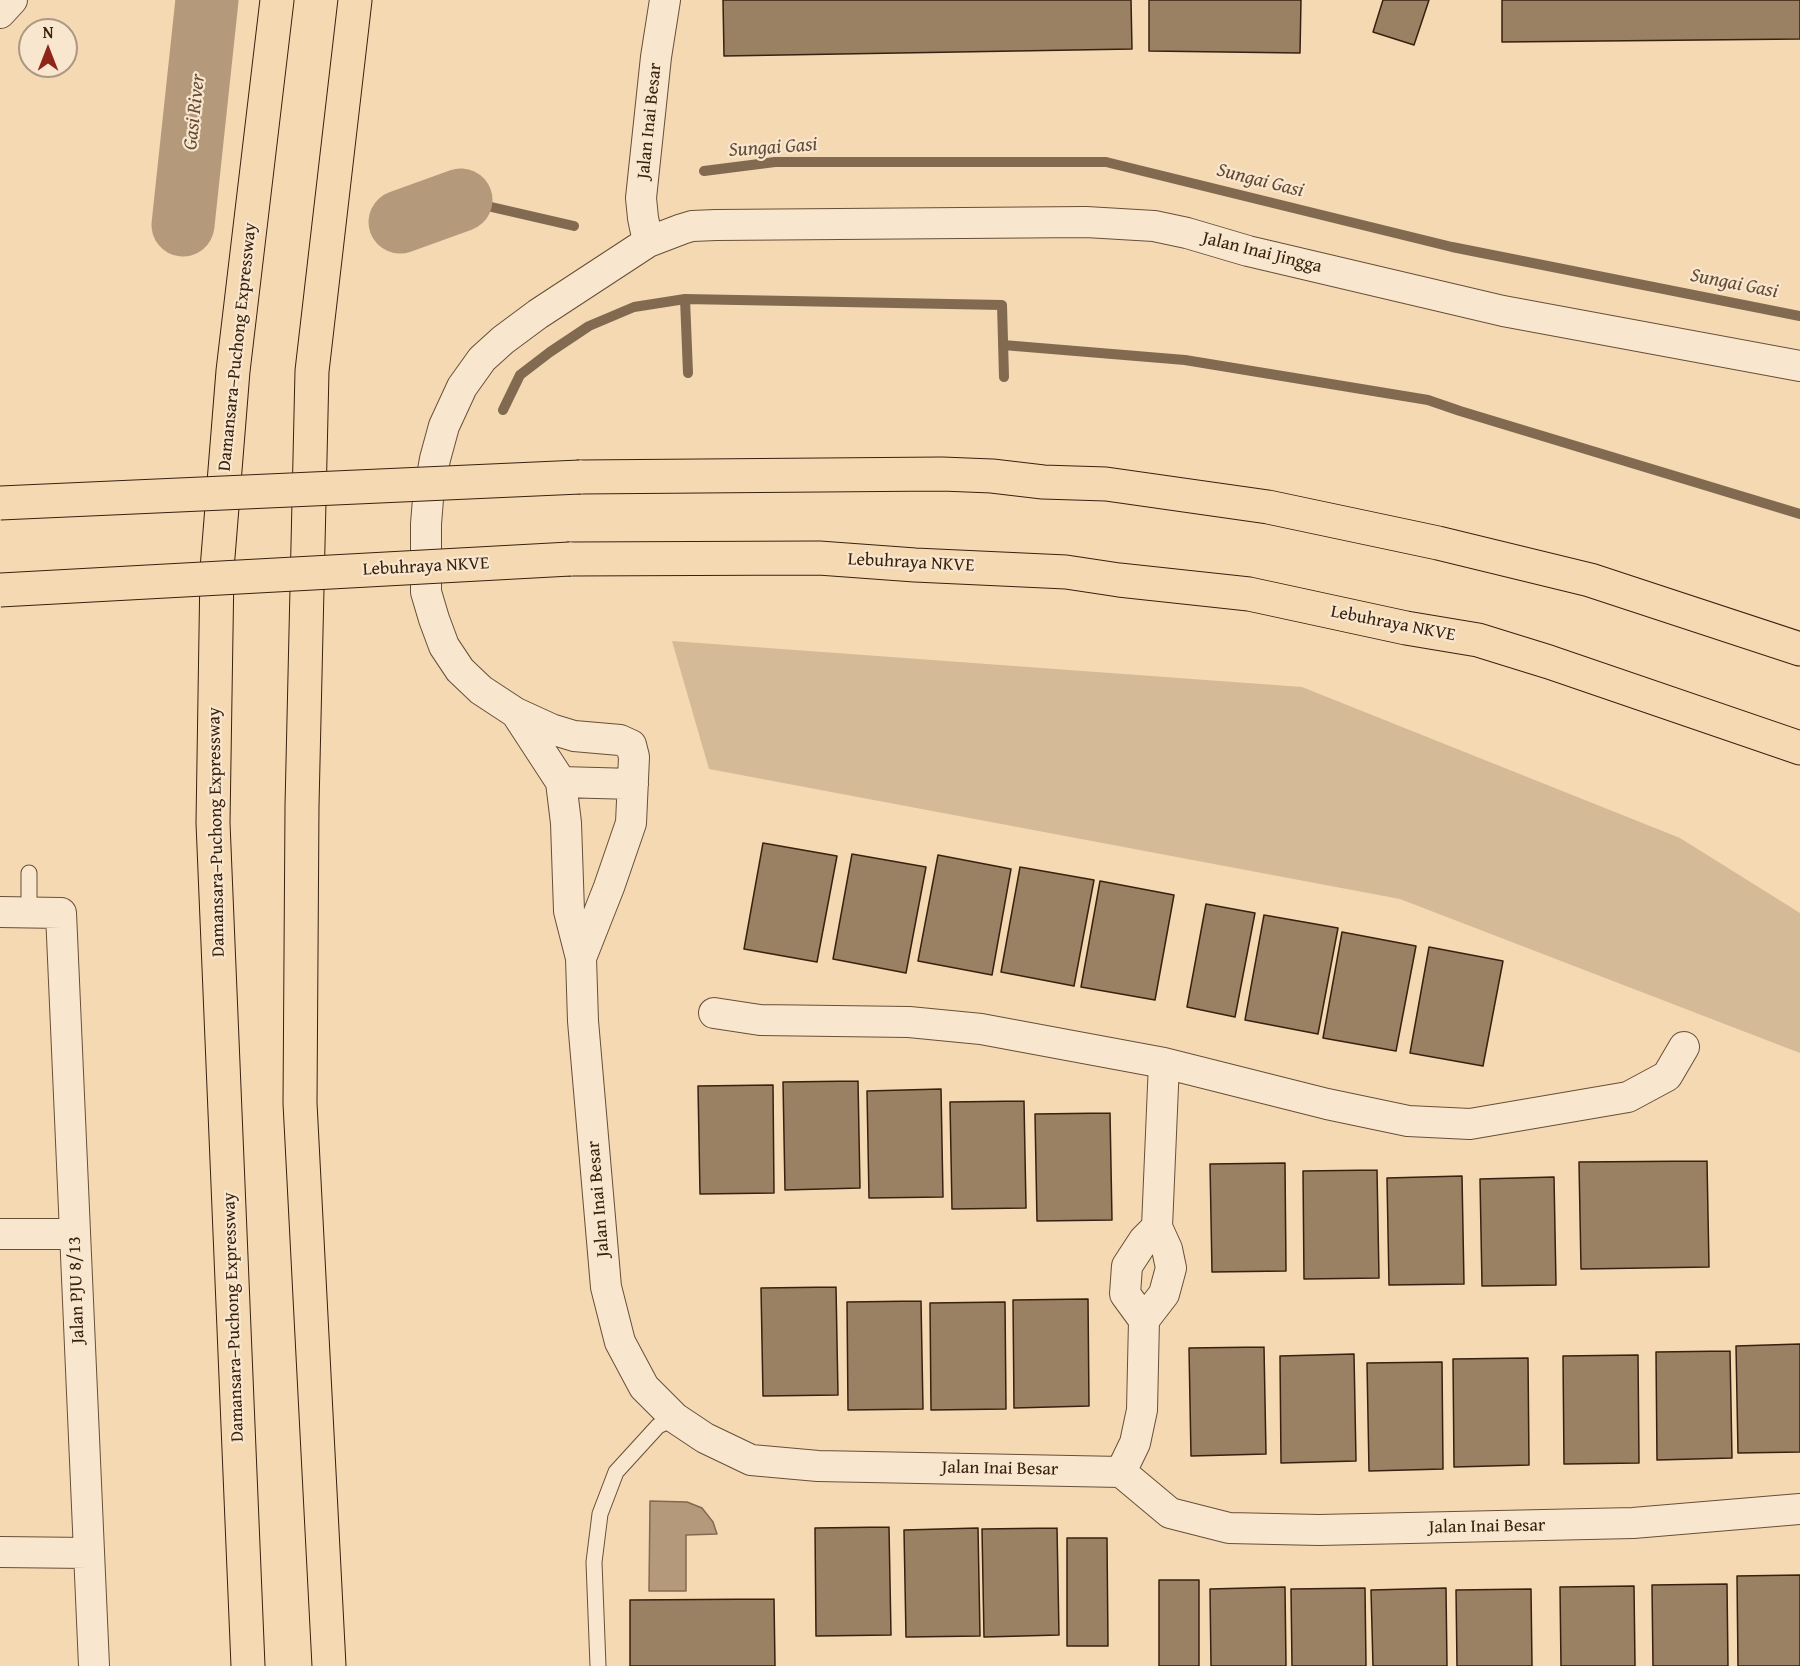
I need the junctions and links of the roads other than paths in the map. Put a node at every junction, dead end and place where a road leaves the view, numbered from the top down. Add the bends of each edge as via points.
1 (12, 0) edge
2 (277, 0) edge
3 (355, 0) edge
4 (665, 0) edge
5 (0, 13) edge
6 (648, 242) junction
7 (1800, 366) edge
8 (0, 503) edge
9 (0, 590) edge
10 (1800, 649) edge
11 (516, 713) junction
12 (1800, 747) edge
13 (561, 782) junction
14 (633, 784) junction
15 (29, 873) dead end
16 (0, 912) edge
17 (29, 913) junction
18 (582, 958) junction
19 (714, 1013) dead end
20 (1684, 1047) dead end
21 (1164, 1063) junction
22 (1157, 1227) junction
23 (0, 1234) edge
24 (75, 1234) junction
25 (1144, 1320) junction
26 (675, 1418) junction
27 (1121, 1472) junction
28 (1800, 1509) edge
29 (0, 1552) edge
30 (88, 1553) junction
31 (94, 1666) edge
32 (248, 1666) edge
33 (329, 1666) edge
34 (598, 1666) edge

1 - 5 street
2 - 32 highway, Damansara–Puchong Expressway via 233,371 216,604 213,823
3 - 33 highway via 312,371 302,795 300,1103
4 - 6 street, Jalan Inai Besar via 641,198
6 - 7 street, Jalan Inai Jingga via 682,229 716,225 1086,222 1154,226 1503,311
6 - 11 street, Jalan Inai Jingga via 530,320 482,359 462,387 444,426 426,524 426,592 444,646 460,670 481,690
8 - 10 highway, bridge via 580,477 942,474 1106,484 1268,507 1438,543 1590,580
9 - 12 highway, Lebuhraya NKVE, bridge via 570,559 819,558 1066,572 1249,594 1478,640
11 - 13 street
11 - 14 street via 574,736 620,740 631,745
13 - 14 street
13 - 18 street via 569,911
14 - 18 street via 631,823
15 - 17 lane
16 - 17 street
17 - 24 street, Jalan PJU 8/13 via 61,913
18 - 26 street, Jalan Inai Besar via 583,1021 606,1287 620,1342 644,1387
19 - 21 street via 760,1020 909,1022 981,1029
20 - 21 street via 1667,1076 1628,1096 1470,1124 1408,1121
21 - 22 street
22 - 25 street via 1171,1268 1164,1294
22 - 25 street via 1127,1266 1125,1294
23 - 24 street
24 - 30 street, Jalan PJU 8/13
25 - 27 street via 1142,1410 1135,1443
26 - 27 street, Jalan Inai Besar via 751,1460 818,1466
26 - 34 lane via 658,1426 616,1472 600,1514 594,1562
27 - 28 street, Jalan Inai Besar via 1170,1513 1229,1528 1330,1530 1634,1523
29 - 30 street
30 - 31 street, Jalan PJU 8/13

